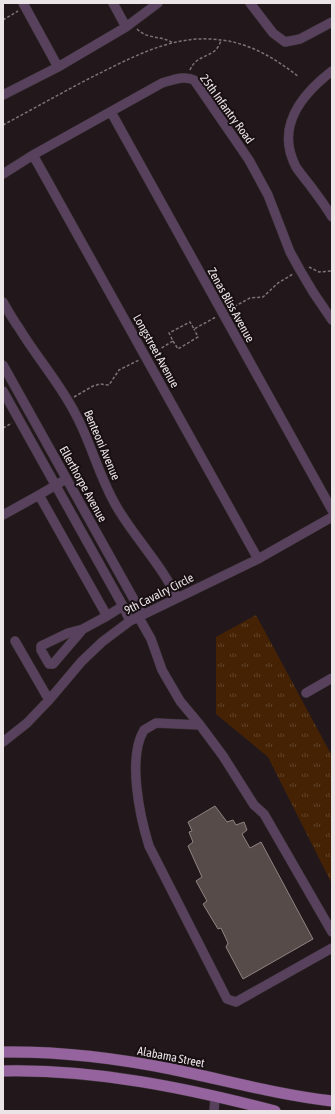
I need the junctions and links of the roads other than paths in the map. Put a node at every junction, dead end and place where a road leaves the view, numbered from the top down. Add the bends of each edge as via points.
1 (113, 3) edge
2 (158, 3) edge
3 (250, 3) edge
4 (24, 5) edge
5 (332, 22) edge
6 (129, 24) junction
7 (58, 67) junction
8 (332, 71) edge
9 (3, 95) edge
10 (111, 112) junction
11 (33, 155) junction
12 (3, 174) edge
13 (332, 217) edge
14 (3, 302) edge
15 (332, 320) edge
16 (3, 365) edge
17 (3, 391) edge
18 (66, 479) junction
19 (56, 485) junction
20 (39, 495) junction
21 (332, 510) edge
22 (3, 515) edge
23 (332, 516) edge
24 (258, 559) junction
25 (177, 598) junction
26 (123, 606) junction
27 (140, 615) junction
28 (107, 616) junction
29 (130, 621) junction
30 (82, 629) junction
31 (15, 641) dead end
32 (332, 678) edge
33 (306, 693) dead end
34 (49, 700) junction
35 (200, 725) junction
36 (3, 742) edge
37 (332, 932) edge
38 (332, 948) edge
39 (3, 1052) edge
40 (3, 1071) edge
41 (215, 1097) junction
42 (332, 1101) edge
43 (214, 1111) edge
44 (275, 1111) edge

1 - 6 street
2 - 6 street
3 - 5 street via 274,33 285,42 300,39
4 - 7 street
6 - 7 street
7 - 9 street
8 - 13 street via 303,98 293,114 290,143 297,168
10 - 11 street, 25th Infantry Road
10 - 15 street, 25th Infantry Road via 162,83 178,79 194,80 249,160 268,195 290,252
10 - 21 street, Zenas Bliss Avenue
11 - 12 street, 25th Infantry Road
11 - 24 street, Longstreet Avenue
14 - 25 street, Benteoni Avenue via 68,400 117,508
16 - 18 street, Ellerthorpe Avenue
17 - 19 street, Ellerthorpe Avenue
18 - 19 street
18 - 27 street, Ellerthorpe Avenue
19 - 20 street
19 - 26 street, Ellerthorpe Avenue
20 - 22 street
20 - 28 street
23 - 24 street, 9th Cavalry Circle
24 - 25 street, 9th Cavalry Circle
25 - 27 street, 9th Cavalry Circle
26 - 28 street
26 - 29 street, Ellerthorpe Avenue
27 - 29 street, 9th Cavalry Circle
27 - 35 street, Ellerthorpe Avenue via 162,670 180,701
28 - 30 street
29 - 34 street, 9th Cavalry Circle via 82,661
30 - 30 street via 53,664 49,664 41,646
31 - 34 street
32 - 33 street
34 - 36 street, 9th Cavalry Circle via 27,723
35 - 37 street, Ellerthorpe Avenue via 254,805 264,814
35 - 38 street via 156,723 144,730 137,752 135,775 149,846 227,999 236,1002
39 - 42 main road, Alabama Street via 105,1057
40 - 41 main road via 93,1075
41 - 43 street
41 - 44 main road

